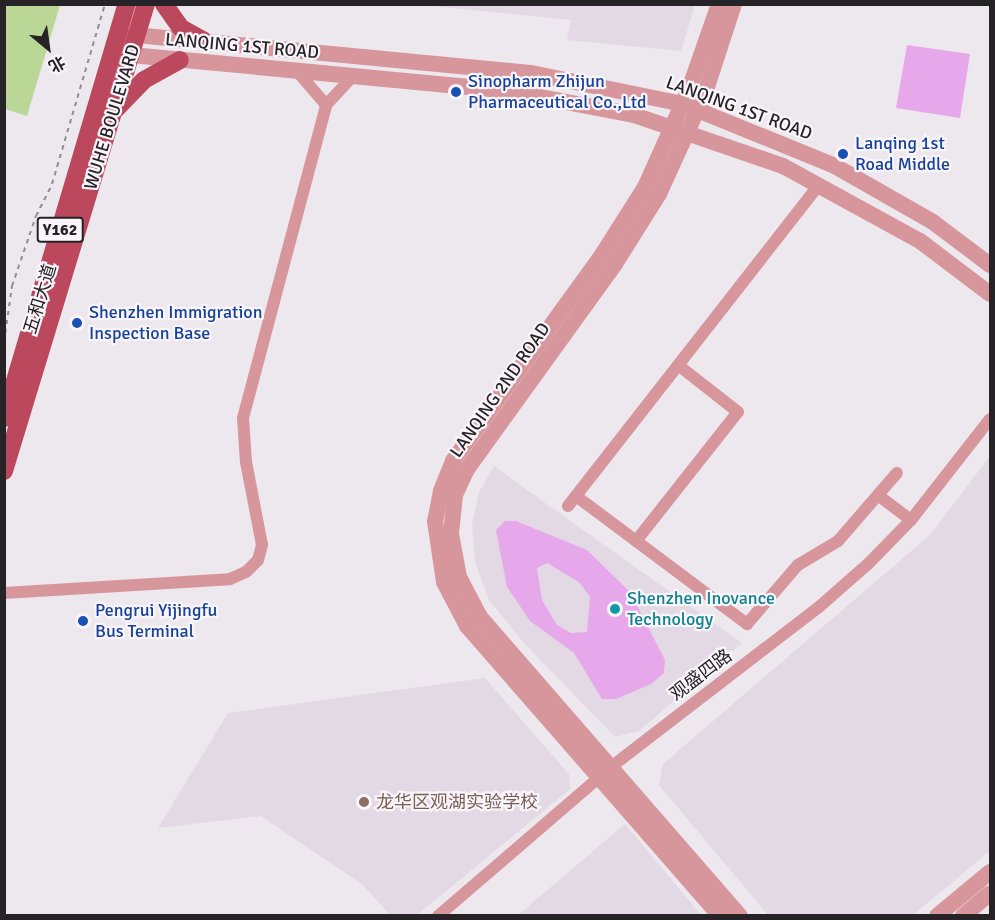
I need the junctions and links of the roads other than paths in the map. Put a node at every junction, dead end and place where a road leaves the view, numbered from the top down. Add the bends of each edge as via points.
1 (127, 4) edge
2 (146, 4) edge
3 (164, 4) edge
4 (718, 4) edge
5 (734, 4) edge
6 (137, 35) junction
7 (117, 41) junction
8 (204, 41) junction
9 (131, 55) junction
10 (180, 60) junction
11 (297, 71) junction
12 (353, 75) junction
13 (326, 105) junction
14 (690, 107) junction
15 (114, 110) junction
16 (680, 130) junction
17 (819, 184) junction
18 (990, 265) edge
19 (990, 294) edge
20 (678, 365) junction
21 (4, 418) edge
22 (990, 419) edge
23 (4, 471) edge
24 (897, 473) dead end
25 (879, 496) junction
26 (911, 520) junction
27 (636, 541) junction
28 (4, 593) edge
29 (605, 772) junction
30 (990, 872) edge
31 (990, 893) edge
32 (438, 915) edge
33 (720, 915) edge
34 (740, 915) edge
35 (937, 915) edge
36 (963, 915) edge

1 - 7 main road, WUHE BOULEVARD / Y162
2 - 6 main road, WUHE BOULEVARD / Y162
3 - 8 main road via 171,19
4 - 14 street, LANQING 2ND ROAD
5 - 14 street, LANQING 2ND ROAD
6 - 7 street, LANQING 1ST ROAD
6 - 8 street, LANQING 1ST ROAD
6 - 9 main road, WUHE BOULEVARD / Y162
7 - 9 street
7 - 21 main road, 五和大道 / Y162
8 - 14 street, LANQING 1ST ROAD via 530,73
9 - 10 street, LANQING 1ST ROAD
9 - 15 main road, WUHE BOULEVARD / Y162
10 - 11 street, LANQING 1ST ROAD
10 - 15 main road via 144,80
11 - 12 street, LANQING 1ST ROAD
11 - 13 street
12 - 13 street
12 - 16 street, LANQING 1ST ROAD via 550,97
13 - 28 street via 243,418 246,462 262,545 258,560 246,572 230,579
14 - 16 street, LANQING 2ND ROAD
14 - 18 street, LANQING 1ST ROAD via 836,166 933,222
15 - 23 main road, WUHE BOULEVARD / Y162
16 - 17 street, LANQING 1ST ROAD via 773,162
16 - 29 street, LANQING 2ND ROAD via 602,255 453,461 436,514 440,567 458,612
17 - 19 street, LANQING 1ST ROAD via 920,241
17 - 20 street
20 - 27 street via 738,412
20 - 27 street via 572,501
22 - 26 street, 观盛四路
24 - 25 street
25 - 26 street
25 - 27 street via 838,541 798,565 747,624
26 - 29 street, 观盛四路 via 819,607
29 - 32 street, 观盛四路
29 - 33 street, LANQING 2ND ROAD
29 - 34 street, LANQING 2ND ROAD
30 - 35 street
31 - 36 street

